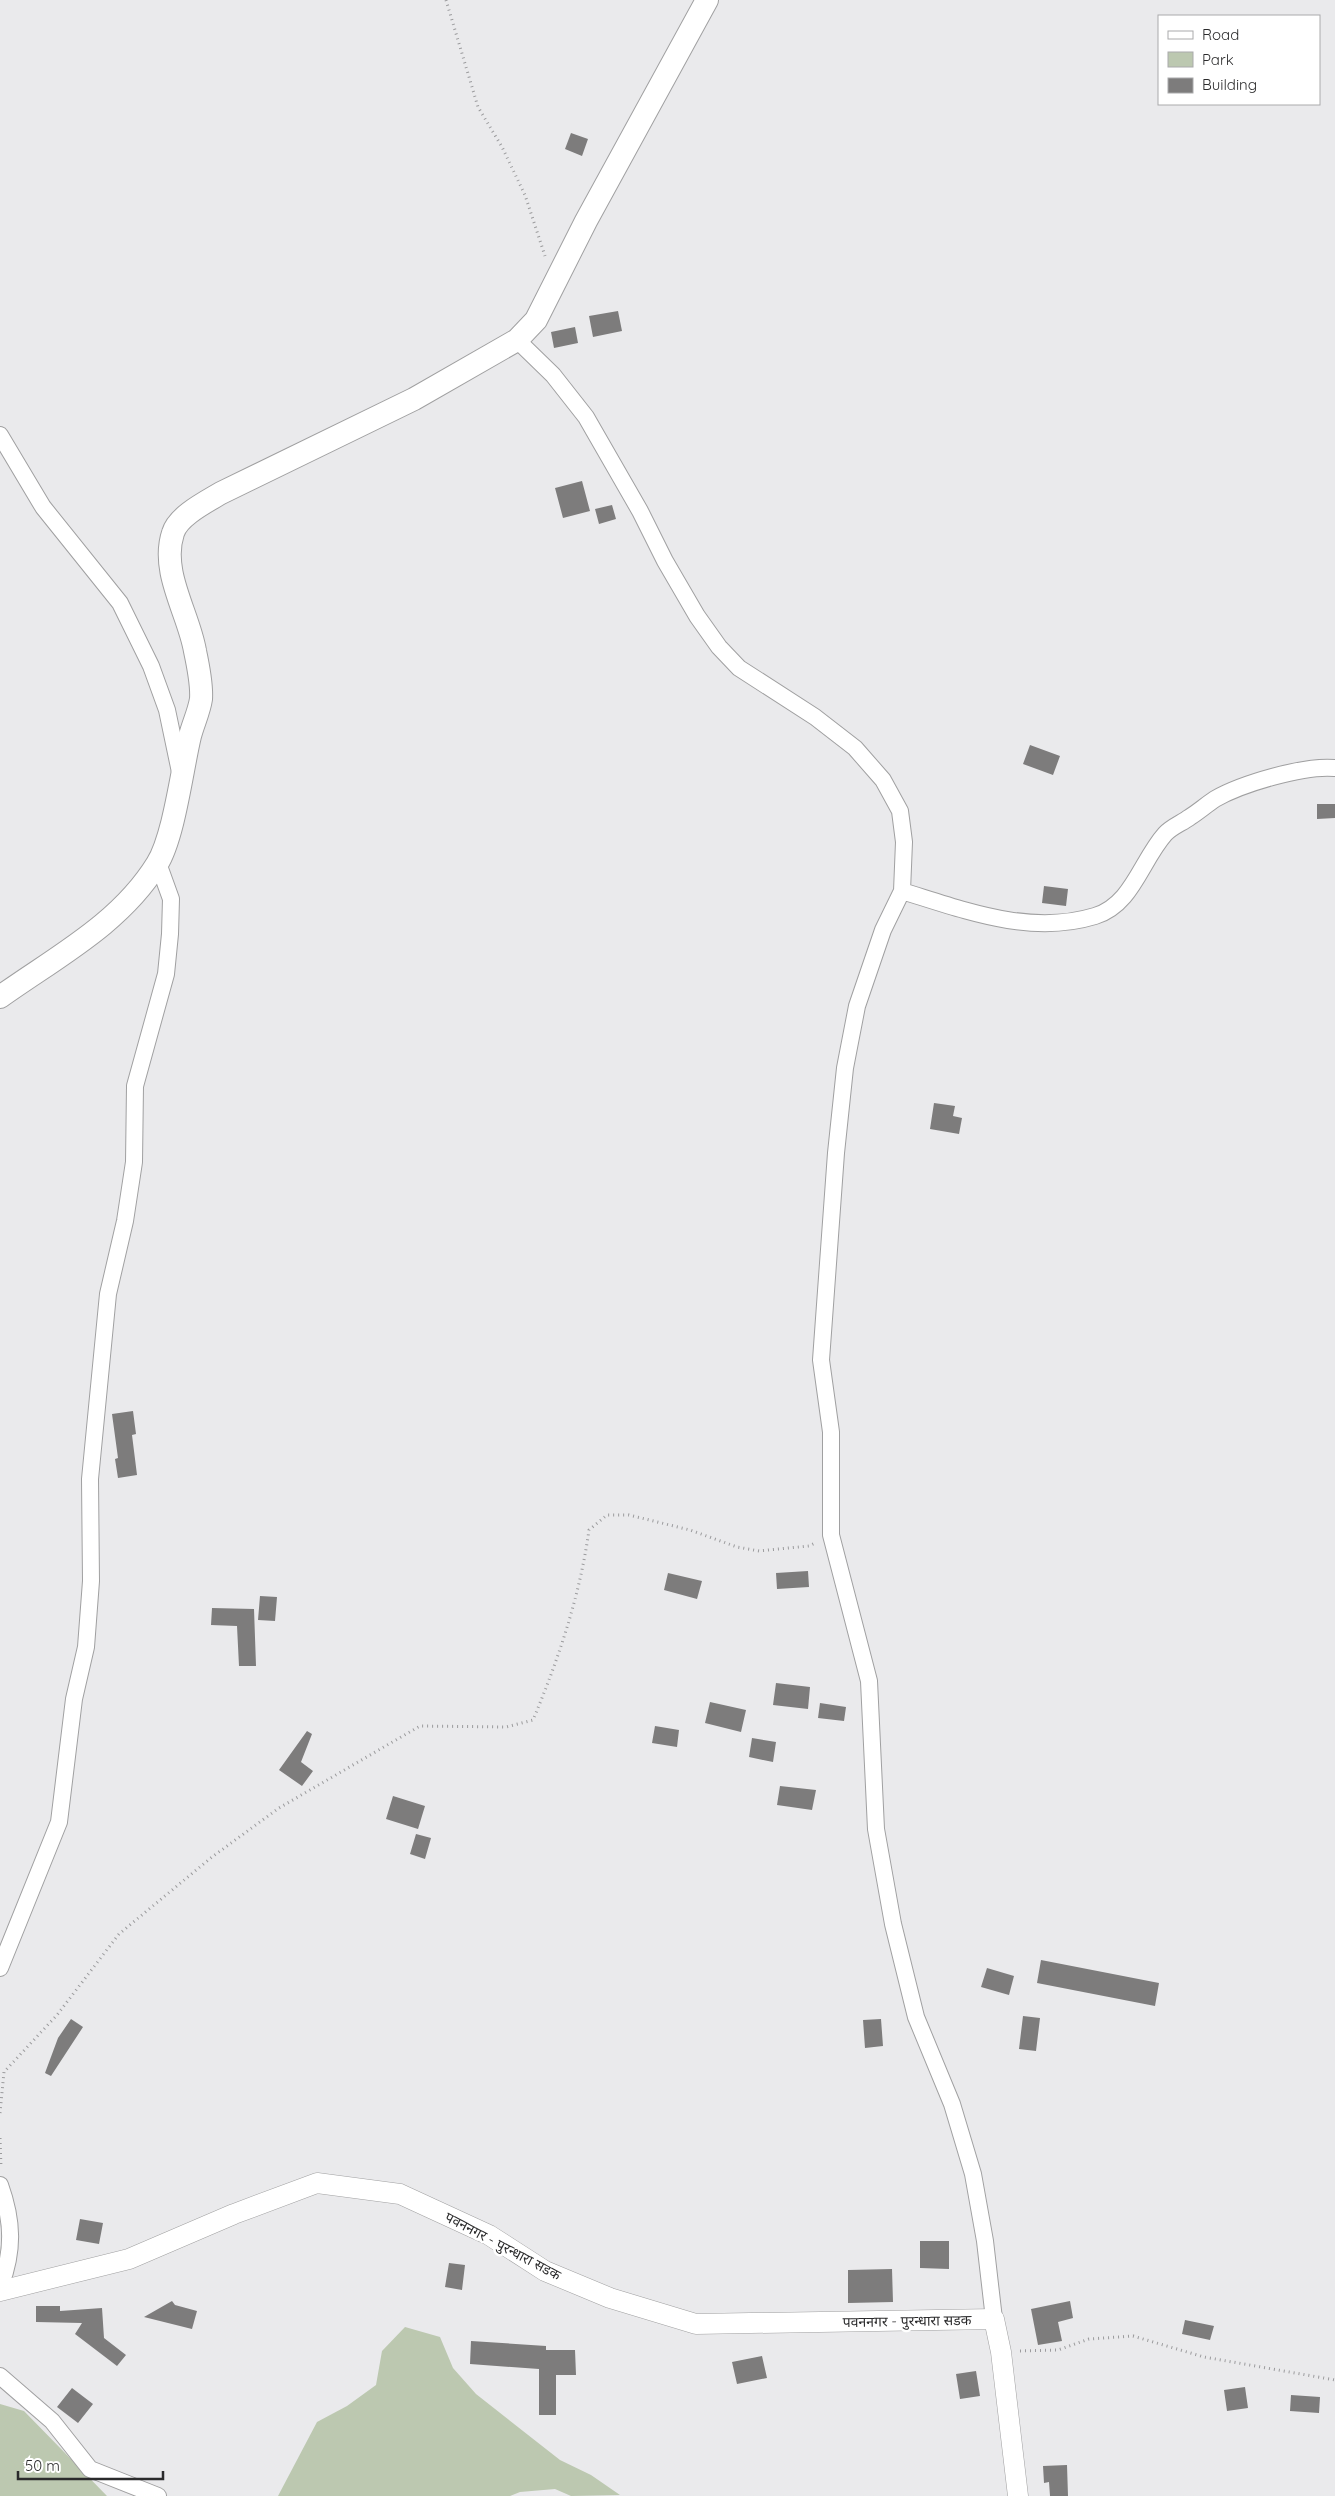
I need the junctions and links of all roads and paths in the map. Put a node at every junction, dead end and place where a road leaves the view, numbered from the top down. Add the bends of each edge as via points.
1 (446, 0) edge
2 (707, 0) edge
3 (554, 282) junction
4 (517, 340) junction
5 (0, 435) edge
6 (1335, 768) edge
7 (181, 776) junction
8 (158, 863) junction
9 (902, 891) junction
10 (0, 997) edge
11 (832, 1535) junction
12 (0, 1968) edge
13 (0, 2113) edge
14 (0, 2138) edge
15 (0, 2186) edge
16 (0, 2287) edge
17 (0, 2291) edge
18 (994, 2319) junction
19 (1002, 2352) junction
20 (0, 2376) edge
21 (1335, 2380) edge
22 (158, 2496) edge
23 (1018, 2496) edge

1 - 3 path via 478,107 525,195
2 - 3 main road
3 - 4 main road via 536,320
4 - 7 main road via 414,399 221,493 194,508 173,531 171,565 195,649 201,699
4 - 9 street via 553,375 586,417 640,510 665,561 719,647 739,668 815,716 855,748 883,780 900,811 904,842
5 - 7 street via 43,507 120,603 151,666 167,710
6 - 9 street via 1254,782 1215,799 1165,833 1132,886 1114,907 1096,916 1069,922 1028,922 977,915
7 - 8 main road
8 - 10 main road via 130,898 84,941
8 - 12 street via 171,899 170,934 166,974 135,1086 134,1162 125,1221 108,1294 90,1479 91,1581 86,1647 74,1699 59,1822
9 - 11 street via 883,930 857,1006 843,1087 821,1360 831,1432
11 - 13 path via 809,1546 759,1552 655,1520 607,1515 589,1530 578,1593 533,1720 506,1727 420,1726 279,1808 212,1857 119,1934 57,2015 4,2072
11 - 18 street via 869,1682 876,1829 893,1924 916,2017 952,2104 973,2174
14 - 15 path
15 - 16 street via 10,2222 9,2264
17 - 18 street, पवननगर - पुरन्धारा सडक via 129,2259 317,2183 400,2194 489,2235 545,2271 610,2298 696,2324
18 - 19 street
19 - 21 path via 1058,2350 1089,2339 1133,2336 1204,2358
19 - 23 street
20 - 22 street via 52,2421 90,2469

